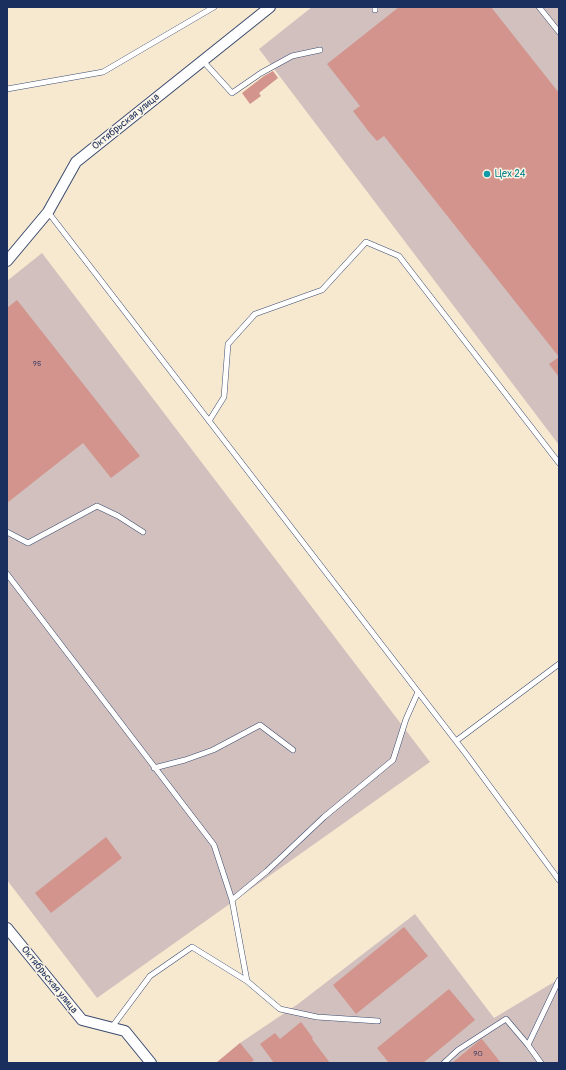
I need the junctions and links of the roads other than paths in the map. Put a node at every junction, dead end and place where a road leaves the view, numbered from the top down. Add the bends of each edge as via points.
1 (214, 7) edge
2 (270, 7) edge
3 (539, 7) edge
4 (559, 32) edge
5 (320, 50) dead end
6 (202, 61) junction
7 (7, 89) edge
8 (48, 212) junction
9 (7, 261) edge
10 (209, 421) junction
11 (559, 464) edge
12 (7, 532) edge
13 (143, 532) dead end
14 (7, 574) edge
15 (559, 664) edge
16 (418, 692) junction
17 (456, 741) junction
18 (293, 750) dead end
19 (154, 768) junction
20 (559, 880) edge
21 (232, 900) junction
22 (7, 928) edge
23 (559, 980) edge
24 (247, 981) junction
25 (378, 1021) dead end
26 (112, 1027) junction
27 (528, 1045) junction
28 (152, 1063) edge
29 (444, 1063) edge
30 (541, 1063) edge

1 - 7 lane via 103,72
2 - 6 street, Октябрьская улица
3 - 4 lane
5 - 6 lane via 292,56 232,93
6 - 8 street, Октябрьская улица via 76,162
8 - 9 street, Октябрьская улица
8 - 10 lane
10 - 11 lane via 224,397 228,344 255,314 322,290 366,242 399,256
10 - 16 lane
12 - 13 lane via 28,543 97,506
14 - 19 lane
15 - 17 lane
16 - 17 lane
16 - 21 lane via 393,760 324,817
17 - 20 lane
18 - 19 lane via 260,724 213,750
19 - 21 lane via 214,845
21 - 24 lane
22 - 26 street, Октябрьская улица via 82,1020
23 - 27 lane
24 - 25 lane via 280,1009 317,1017
24 - 26 lane via 192,947 150,976
26 - 28 street, Октябрьская улица via 125,1031
27 - 29 lane via 506,1019 458,1050
27 - 30 lane

